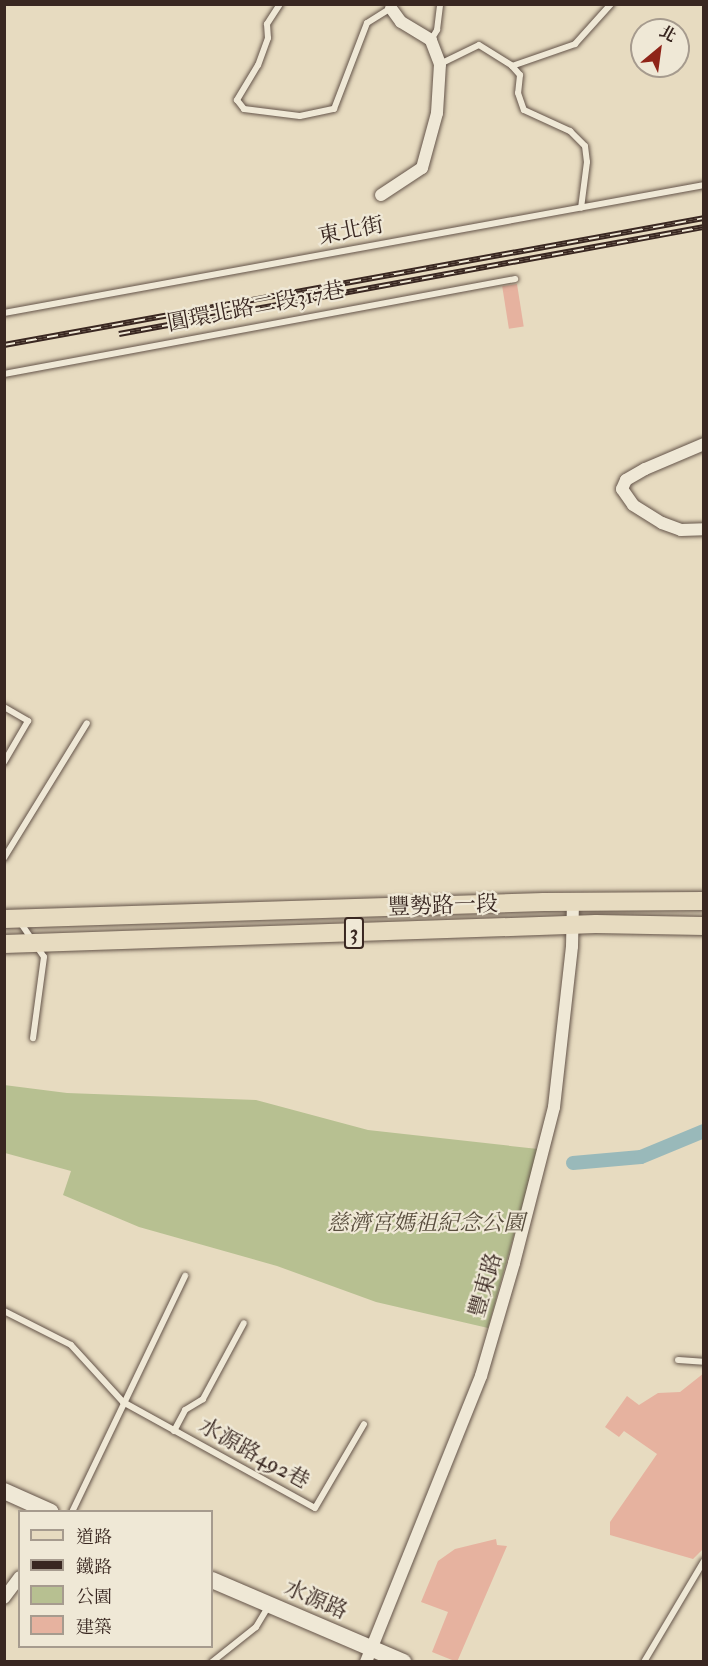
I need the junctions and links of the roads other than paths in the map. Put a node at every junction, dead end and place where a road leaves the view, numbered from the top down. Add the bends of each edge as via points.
1 (280, 4) edge
2 (440, 4) edge
3 (611, 4) edge
4 (390, 6) edge
5 (431, 40) junction
6 (440, 64) junction
7 (512, 66) junction
8 (704, 185) edge
9 (381, 195) dead end
10 (581, 208) junction
11 (515, 279) dead end
12 (4, 313) edge
13 (4, 374) edge
14 (704, 444) edge
15 (704, 529) edge
16 (4, 707) edge
17 (87, 723) dead end
18 (4, 762) edge
19 (4, 858) edge
20 (573, 902) junction
21 (704, 902) edge
22 (9, 915) edge
23 (573, 925) junction
24 (704, 926) edge
25 (35, 943) junction
26 (4, 944) edge
27 (33, 1038) dead end
28 (185, 1276) dead end
29 (4, 1311) edge
30 (244, 1323) dead end
31 (678, 1360) dead end
32 (704, 1362) edge
33 (123, 1402) junction
34 (364, 1424) dead end
35 (174, 1431) junction
36 (4, 1491) edge
37 (46, 1510) edge
38 (73, 1510) edge
39 (704, 1561) edge
40 (18, 1580) edge
41 (213, 1580) edge
42 (4, 1598) edge
43 (269, 1605) junction
44 (369, 1655) edge
45 (212, 1662) edge
46 (402, 1662) edge
47 (644, 1662) edge

1 - 4 lane via 267,24 268,38 258,65 237,100 244,109 300,116 334,109 367,23
2 - 5 lane via 437,30
3 - 7 lane via 575,44
4 - 5 street via 401,22
5 - 6 street
6 - 7 lane via 479,45
6 - 9 street via 437,113 422,168
7 - 10 lane via 520,75 518,93 524,110 570,130 585,146 587,162
8 - 10 lane, 東北街
10 - 12 lane, 東北街
11 - 13 lane, 圓環北路二段317巷
14 - 15 street via 645,469 626,480 622,489 633,505 662,523 681,530
16 - 18 lane via 28,721
17 - 19 lane
20 - 21 main road, 豐勢路一段 / 3
20 - 22 main road, 豐勢路一段 / 3
20 - 23 street, 豐東路
22 - 25 lane
23 - 24 main road, 豐勢路一段 / 3
23 - 25 main road, 豐勢路一段 / 3
23 - 44 street, 豐東路 via 554,1107 514,1263 481,1376
25 - 26 main road, 豐勢路一段 / 3
25 - 27 lane via 44,957
28 - 33 lane
29 - 33 lane, 水源路492巷 via 71,1345
30 - 35 lane via 203,1399 185,1410
31 - 32 lane
33 - 35 lane, 水源路492巷
33 - 38 lane
34 - 35 lane, 水源路492巷 via 315,1508
36 - 37 street
39 - 47 lane
40 - 42 street
41 - 43 street, 水源路
43 - 44 street, 水源路
43 - 45 lane via 256,1627
44 - 46 street, 水源路

